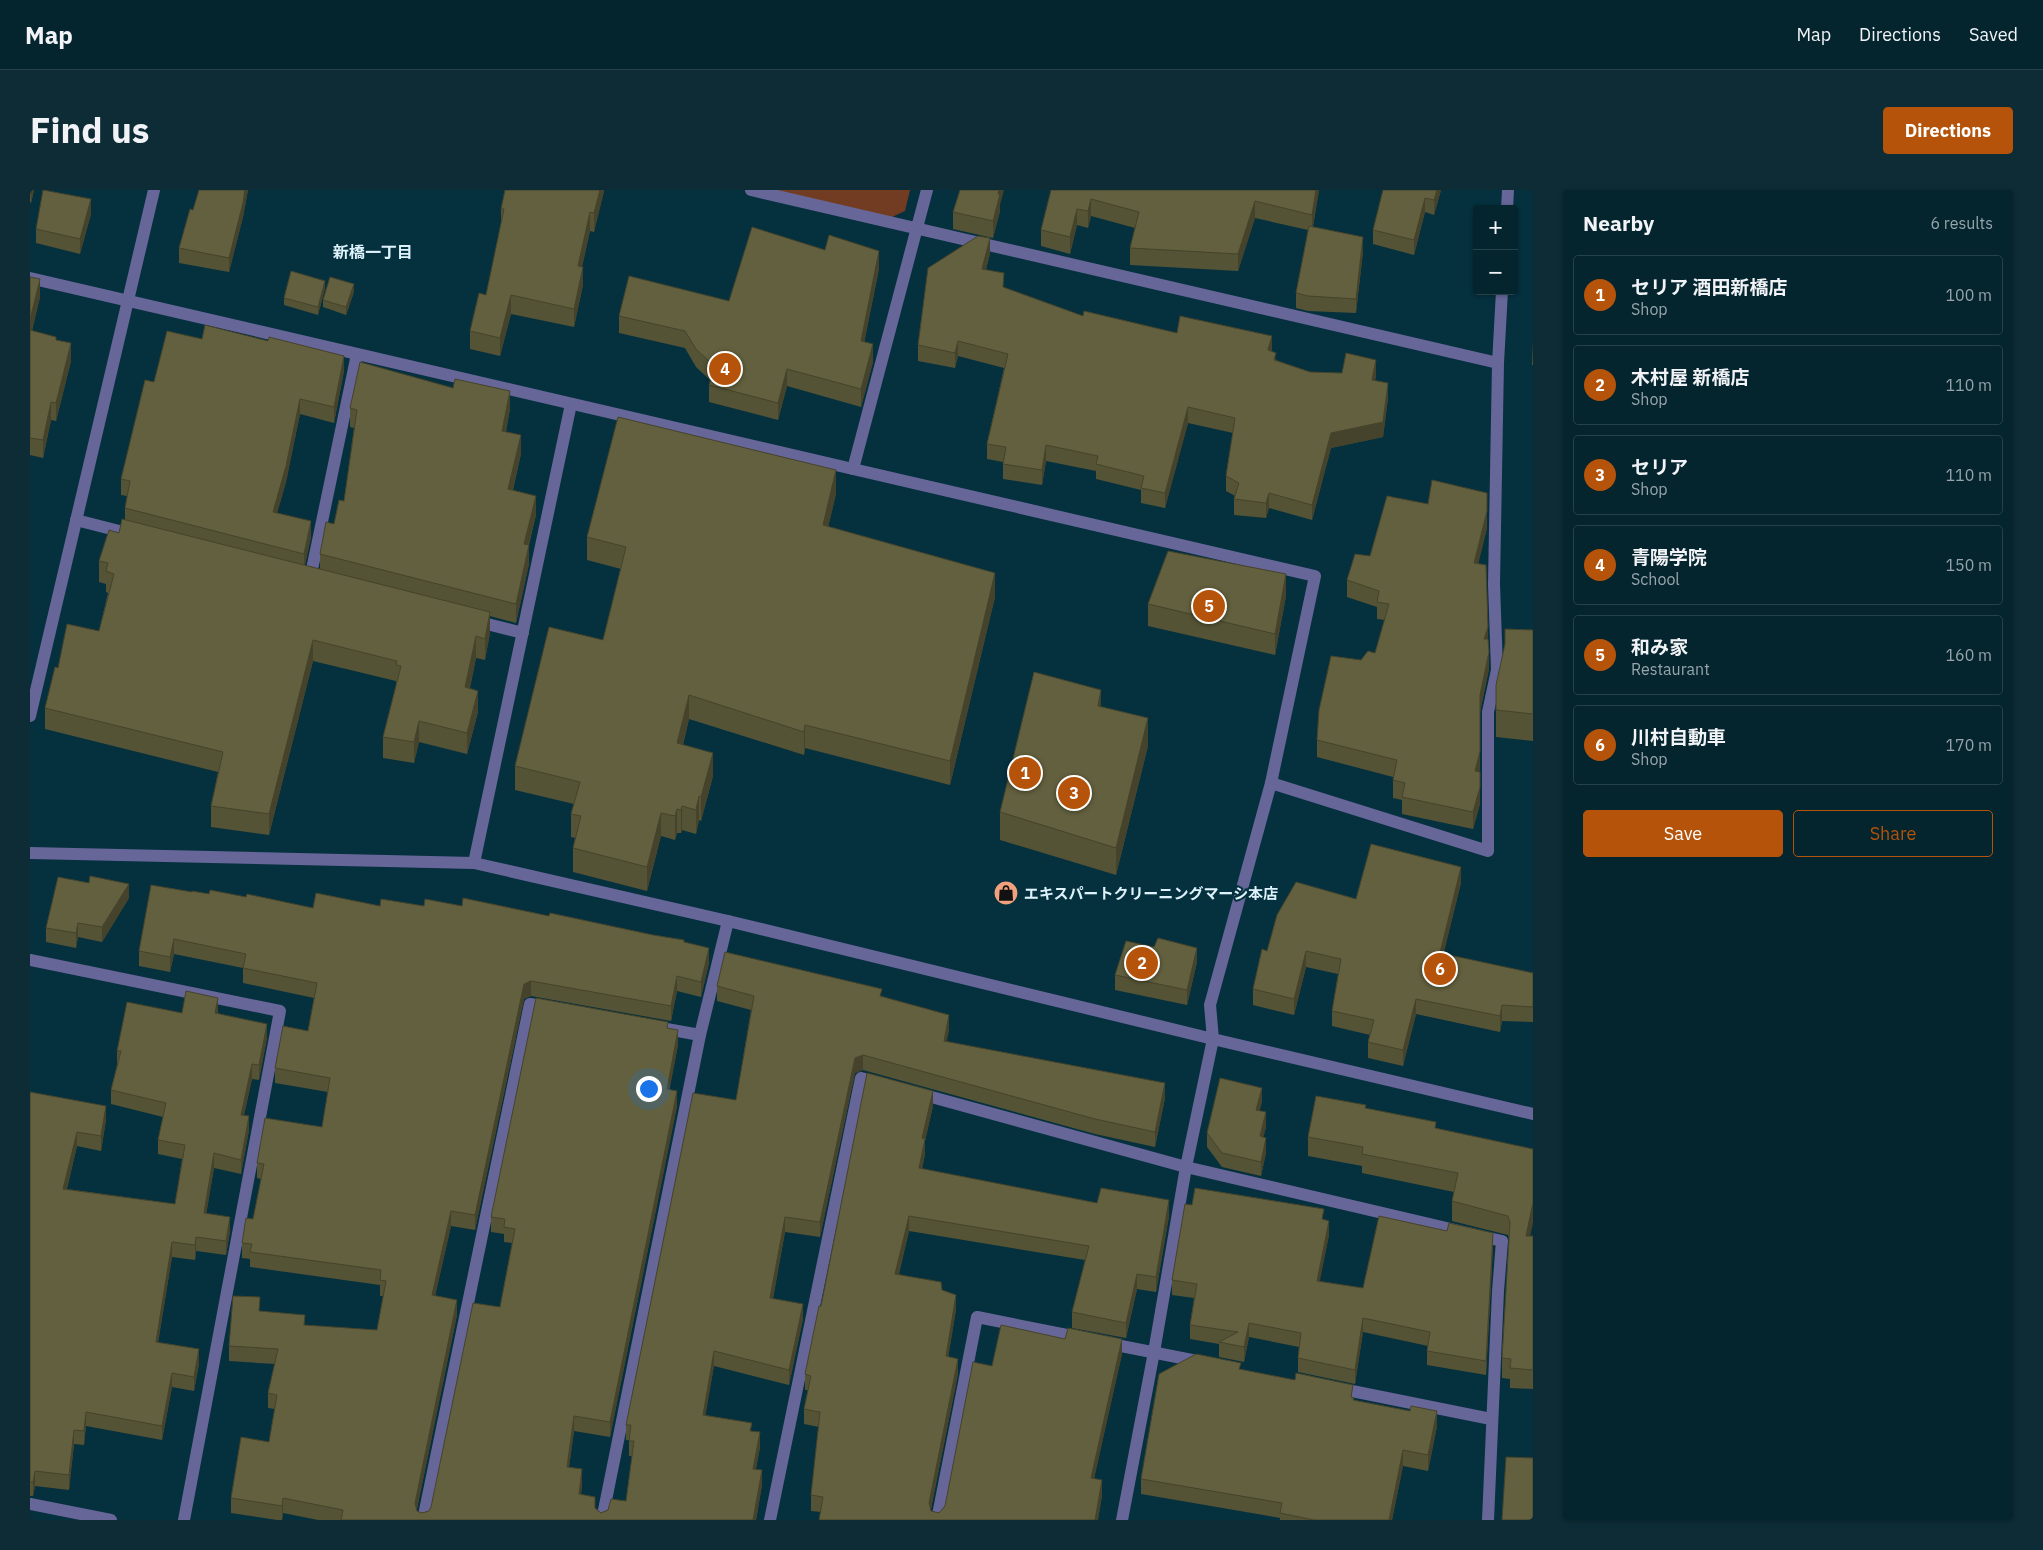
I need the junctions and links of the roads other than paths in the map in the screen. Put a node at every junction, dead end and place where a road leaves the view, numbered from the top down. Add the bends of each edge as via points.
1 (154, 190) edge
2 (751, 190) edge
3 (927, 190) edge
4 (1508, 190) edge
5 (1507, 205) edge
6 (917, 229) junction
7 (30, 278) edge
8 (1502, 295) edge
9 (128, 301) junction
10 (357, 354) junction
11 (1498, 363) junction
12 (572, 404) junction
13 (853, 469) junction
14 (76, 520) junction
15 (151, 539) edge
16 (310, 579) edge
17 (464, 618) edge
18 (523, 633) junction
19 (30, 716) edge
20 (1271, 783) junction
21 (30, 853) edge
22 (474, 863) junction
23 (728, 921) junction
24 (30, 960) edge
25 (559, 1009) edge
26 (653, 1026) edge
27 (700, 1035) junction
28 (1213, 1039) junction
29 (1533, 1114) edge
30 (1186, 1167) junction
31 (1154, 1352) junction
32 (1212, 1364) edge
33 (1327, 1387) edge
34 (1491, 1419) junction
35 (30, 1504) edge
36 (111, 1520) edge
37 (184, 1520) edge
38 (422, 1520) edge
39 (602, 1520) edge
40 (770, 1520) edge
41 (937, 1520) edge
42 (1122, 1520) edge
43 (1488, 1520) edge

1 - 9 street
2 - 6 street
3 - 6 street
4 - 5 street
6 - 11 street
6 - 13 street
7 - 9 street
8 - 11 street
9 - 10 street
9 - 14 street
10 - 12 street
10 - 16 street
11 - 20 street via 1494,584 1497,670 1488,712 1488,851
12 - 13 street
12 - 18 street
13 - 20 street via 1315,576
14 - 15 street
14 - 19 street
17 - 18 street
18 - 22 street
20 - 28 street via 1210,1005
21 - 22 street
22 - 23 street
23 - 27 street
23 - 28 street
24 - 37 street via 280,1011
25 - 38 street via 530,1004
26 - 27 street
27 - 39 street
28 - 29 street
28 - 30 street
30 - 31 street
30 - 34 street via 1502,1241
30 - 40 street via 862,1078
31 - 32 street
31 - 41 street via 977,1317
31 - 42 street
33 - 34 street
34 - 43 street
35 - 36 street

